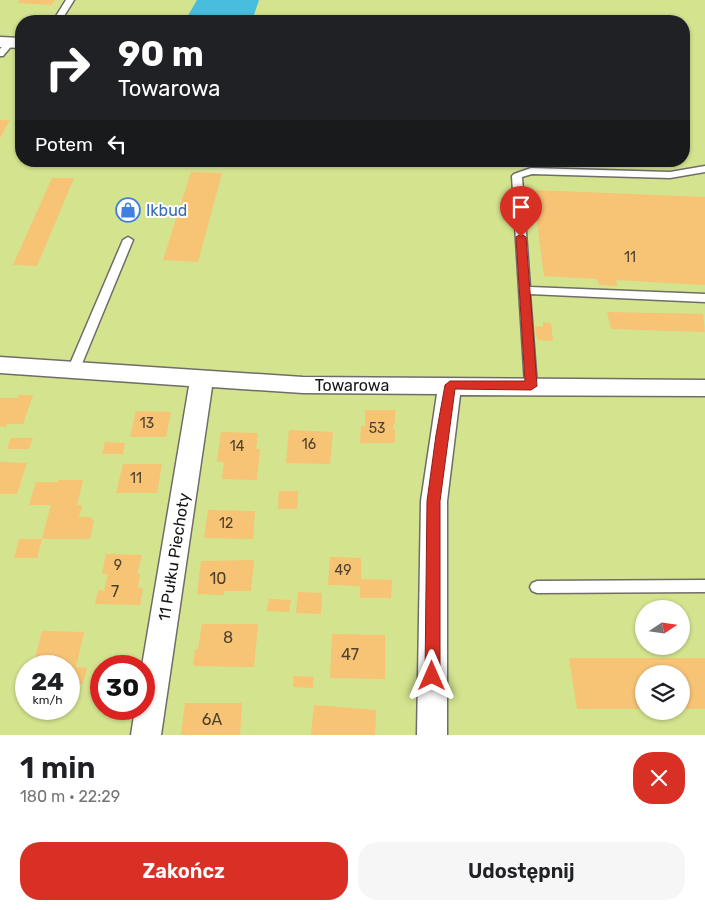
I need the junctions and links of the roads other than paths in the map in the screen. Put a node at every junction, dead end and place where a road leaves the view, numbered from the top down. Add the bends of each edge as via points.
1 (70, 0) edge
2 (61, 15) edge
3 (705, 169) edge
4 (128, 240) dead end
5 (524, 290) junction
6 (705, 298) edge
7 (0, 365) edge
8 (73, 371) junction
9 (202, 379) junction
10 (450, 385) junction
11 (531, 386) junction
12 (705, 388) edge
13 (705, 586) edge
14 (537, 587) dead end
15 (146, 735) edge
16 (432, 735) edge

1 - 2 lane
3 - 5 lane via 670,175 531,171 517,176
4 - 8 lane
5 - 6 lane
5 - 11 lane
7 - 8 street, Towarowa
8 - 9 street, Towarowa
9 - 10 street, Towarowa via 303,385
9 - 15 street, 11 Pułku Piechoty
10 - 11 street, Towarowa
10 - 16 street via 434,501
11 - 12 street, Towarowa
13 - 14 lane

